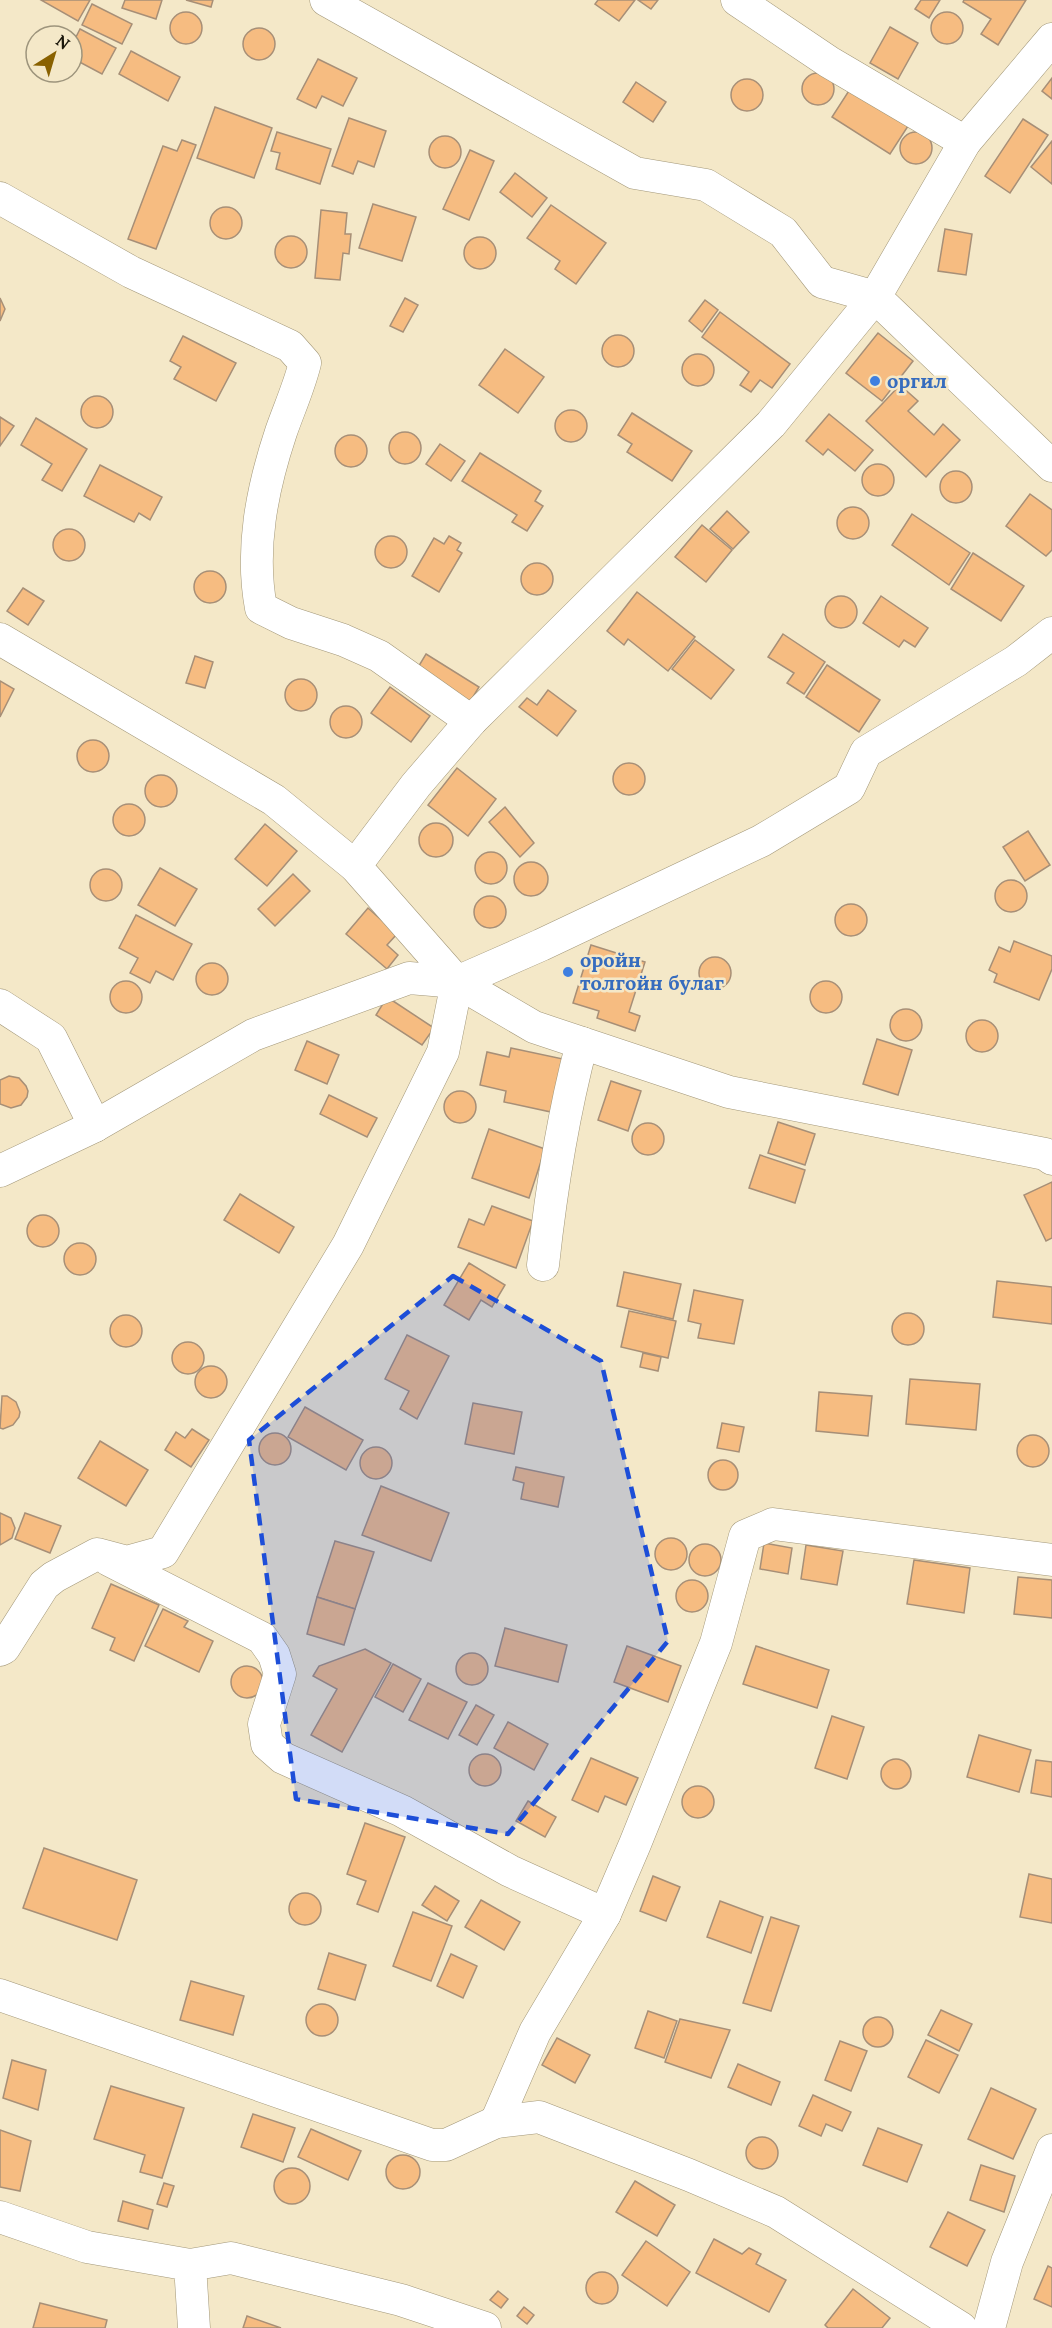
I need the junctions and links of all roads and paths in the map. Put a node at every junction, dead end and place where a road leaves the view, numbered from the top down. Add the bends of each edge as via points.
1 (326, 0) edge
2 (737, 0) edge
3 (1052, 39) edge
4 (965, 142) junction
5 (0, 198) edge
6 (875, 297) junction
7 (1052, 466) edge
8 (0, 639) edge
9 (1046, 647) edge
10 (471, 721) junction
11 (355, 866) junction
12 (457, 982) junction
13 (0, 1005) edge
14 (582, 1043) junction
15 (95, 1126) junction
16 (1052, 1159) edge
17 (0, 1171) edge
18 (543, 1265) dead end
19 (98, 1554) junction
20 (1052, 1560) edge
21 (0, 1650) edge
22 (605, 1914) junction
23 (0, 1995) edge
24 (496, 2122) junction
25 (1052, 2150) edge
26 (0, 2217) edge
27 (190, 2265) junction
28 (194, 2328) edge
29 (485, 2328) edge
30 (961, 2328) edge
31 (989, 2328) edge

1 - 6 street via 635,173 706,185 783,232 822,282
2 - 4 street via 829,62
3 - 4 street
4 - 6 street
5 - 10 street via 131,272 290,346 306,363 280,433 259,514 256,581 261,608 379,656
6 - 7 street
6 - 10 street via 771,424
8 - 11 street via 274,801
9 - 12 street via 866,752 849,788 761,841
10 - 11 street via 416,784
11 - 12 street
12 - 14 street via 534,1027
12 - 15 street via 409,978 254,1035
12 - 19 street via 443,1052 348,1245 163,1552 127,1562
13 - 15 street via 51,1038
14 - 16 street via 729,1092 1045,1154
14 - 18 street via 572,1078
15 - 17 street
19 - 21 street via 44,1585
19 - 22 street via 262,1638 274,1655 280,1674 264,1724 267,1744 283,1758 402,1811 510,1871
20 - 22 street via 773,1524 745,1536 716,1643
22 - 24 street via 535,2032
23 - 24 street via 432,2145 446,2145
24 - 30 street via 538,2117 777,2212
25 - 31 street via 1007,2262
26 - 27 street via 87,2247
27 - 28 street
27 - 29 street via 231,2258 401,2300

